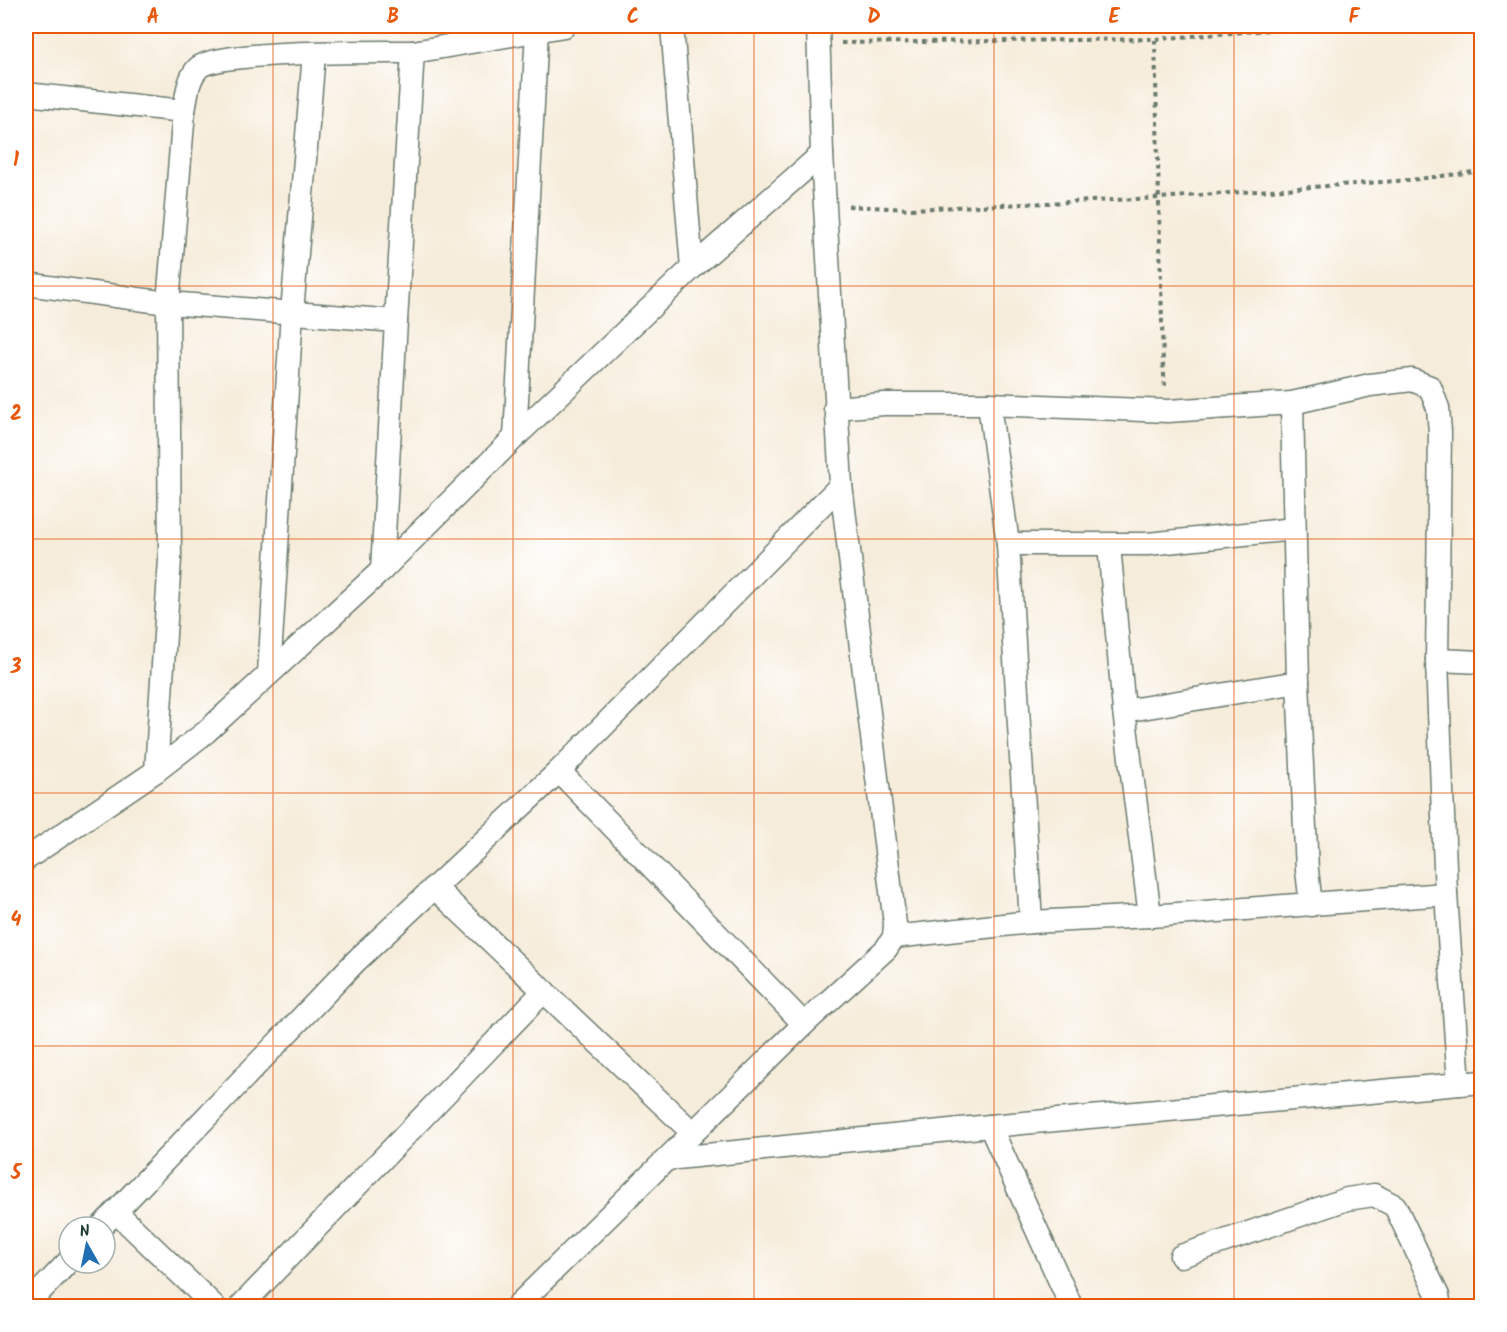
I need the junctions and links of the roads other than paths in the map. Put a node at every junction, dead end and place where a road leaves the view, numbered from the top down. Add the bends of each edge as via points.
1 (564, 26) edge
2 (672, 26) edge
3 (537, 30) junction
4 (818, 34) edge
5 (413, 52) junction
6 (314, 54) junction
7 (26, 94) edge
8 (184, 111) junction
9 (822, 154) junction
10 (692, 268) junction
11 (26, 284) edge
12 (168, 303) junction
13 (292, 312) junction
14 (396, 321) junction
15 (1292, 403) junction
16 (989, 404) junction
17 (835, 408) junction
18 (515, 437) junction
19 (841, 486) junction
20 (1294, 529) junction
21 (1008, 544) junction
22 (1109, 545) junction
23 (382, 570) junction
24 (1437, 660) junction
25 (1482, 662) edge
26 (269, 673) junction
27 (1298, 682) junction
28 (1124, 711) junction
29 (156, 771) junction
30 (559, 771) junction
31 (26, 859) edge
32 (434, 887) junction
33 (1446, 894) junction
34 (1311, 905) junction
35 (1150, 916) junction
36 (1031, 922) junction
37 (894, 938) junction
38 (544, 991) junction
39 (804, 1024) junction
40 (1482, 1082) edge
41 (1459, 1084) junction
42 (990, 1126) junction
43 (693, 1133) junction
44 (667, 1159) junction
45 (113, 1215) edge
46 (117, 1226) edge
47 (1181, 1256) dead end
48 (57, 1274) edge
49 (26, 1306) edge
50 (214, 1306) edge
51 (241, 1306) edge
52 (517, 1306) edge
53 (1071, 1306) edge
54 (1440, 1306) edge

1 - 3 street
2 - 10 street
3 - 5 street
3 - 18 street
4 - 9 street
5 - 6 street
5 - 14 street
6 - 8 street via 224,58 200,66 190,80
6 - 13 street
7 - 8 street
8 - 12 street
9 - 10 street
9 - 17 street
10 - 18 street
11 - 12 street
12 - 13 street
12 - 29 street via 170,559
13 - 14 street
13 - 26 street
14 - 23 street
15 - 16 street via 1168,411
15 - 20 street
15 - 24 street via 1412,380 1430,387 1438,408 1440,432
16 - 17 street
16 - 21 street
17 - 19 street
18 - 23 street
19 - 30 street
19 - 37 street
20 - 22 street
20 - 27 street
21 - 22 street
21 - 36 street
22 - 28 street
23 - 26 street
24 - 25 street
24 - 33 street
26 - 29 street via 206,732
27 - 28 street
27 - 34 street
28 - 35 street
29 - 31 street
30 - 32 street
30 - 39 street
32 - 38 street
32 - 45 street via 356,961
33 - 34 street
33 - 41 street
34 - 35 street
35 - 36 street
36 - 37 street
37 - 39 street
38 - 43 street
38 - 51 street
39 - 43 street
40 - 41 street
41 - 42 street
42 - 44 street
42 - 53 street
43 - 44 street
44 - 52 street
46 - 50 street
47 - 54 street via 1347,1199 1374,1196 1395,1206
48 - 49 street

